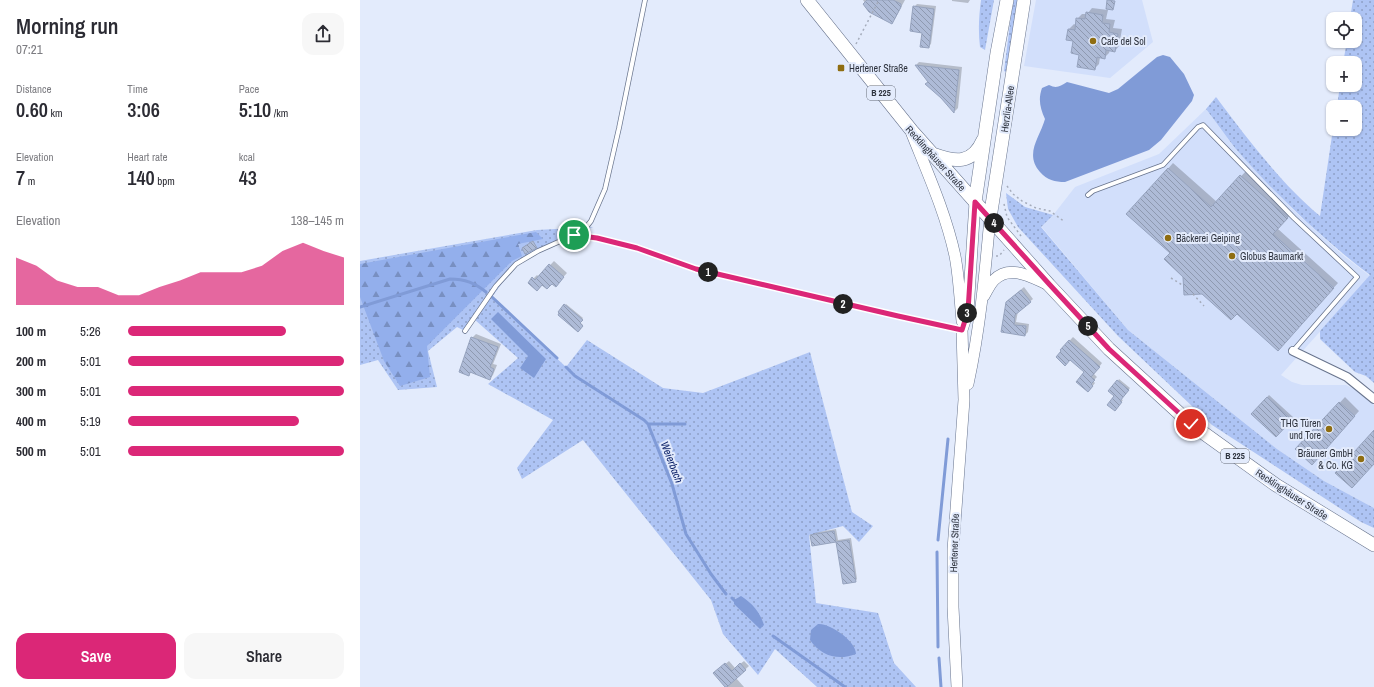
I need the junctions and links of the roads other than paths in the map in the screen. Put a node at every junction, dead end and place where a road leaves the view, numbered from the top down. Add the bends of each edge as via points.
1 (645, 0) edge
2 (808, 0) edge
3 (1007, 0) edge
4 (1024, 0) edge
5 (987, 130) junction
6 (912, 131) junction
7 (930, 153) junction
8 (1088, 195) dead end
9 (975, 202) junction
10 (990, 218) junction
11 (1050, 285) junction
12 (983, 298) junction
13 (962, 330) junction
14 (466, 331) dead end
15 (1292, 351) joint
16 (1374, 399) edge
17 (964, 400) junction
18 (1374, 545) edge
19 (957, 687) edge

1 - 14 lane via 605,190 591,221 583,231 516,264 496,286
2 - 6 main road, Recklinghäuser Straße / B 225
3 - 5 main road, Herzlia-Allee
4 - 10 main road, Herzlia-Allee
5 - 7 main road via 974,153 962,160 950,160
5 - 9 main road, Herzlia-Allee
6 - 7 main road, Recklinghäuser Straße / B 225
6 - 13 main road via 950,235 955,257
7 - 9 main road, Recklinghäuser Straße / B 225
8 - 15 lane via 1163,165 1198,127 1203,125 1294,218 1357,277
9 - 10 main road, Recklinghäuser Straße / B 225
9 - 13 main road, Hertener Straße via 968,311
10 - 11 main road, Recklinghäuser Straße / B 225
10 - 12 main road, Hertener Straße
11 - 12 main road via 1016,272 1005,273 995,279
11 - 18 main road, Recklinghäuser Straße / B 225 via 1109,349 1191,424 1276,486
12 - 17 main road, Hertener Straße via 976,348
13 - 17 main road, Hertener Straße
15 - 16 street via 1347,377
17 - 19 main road, Hertener Straße via 953,550

